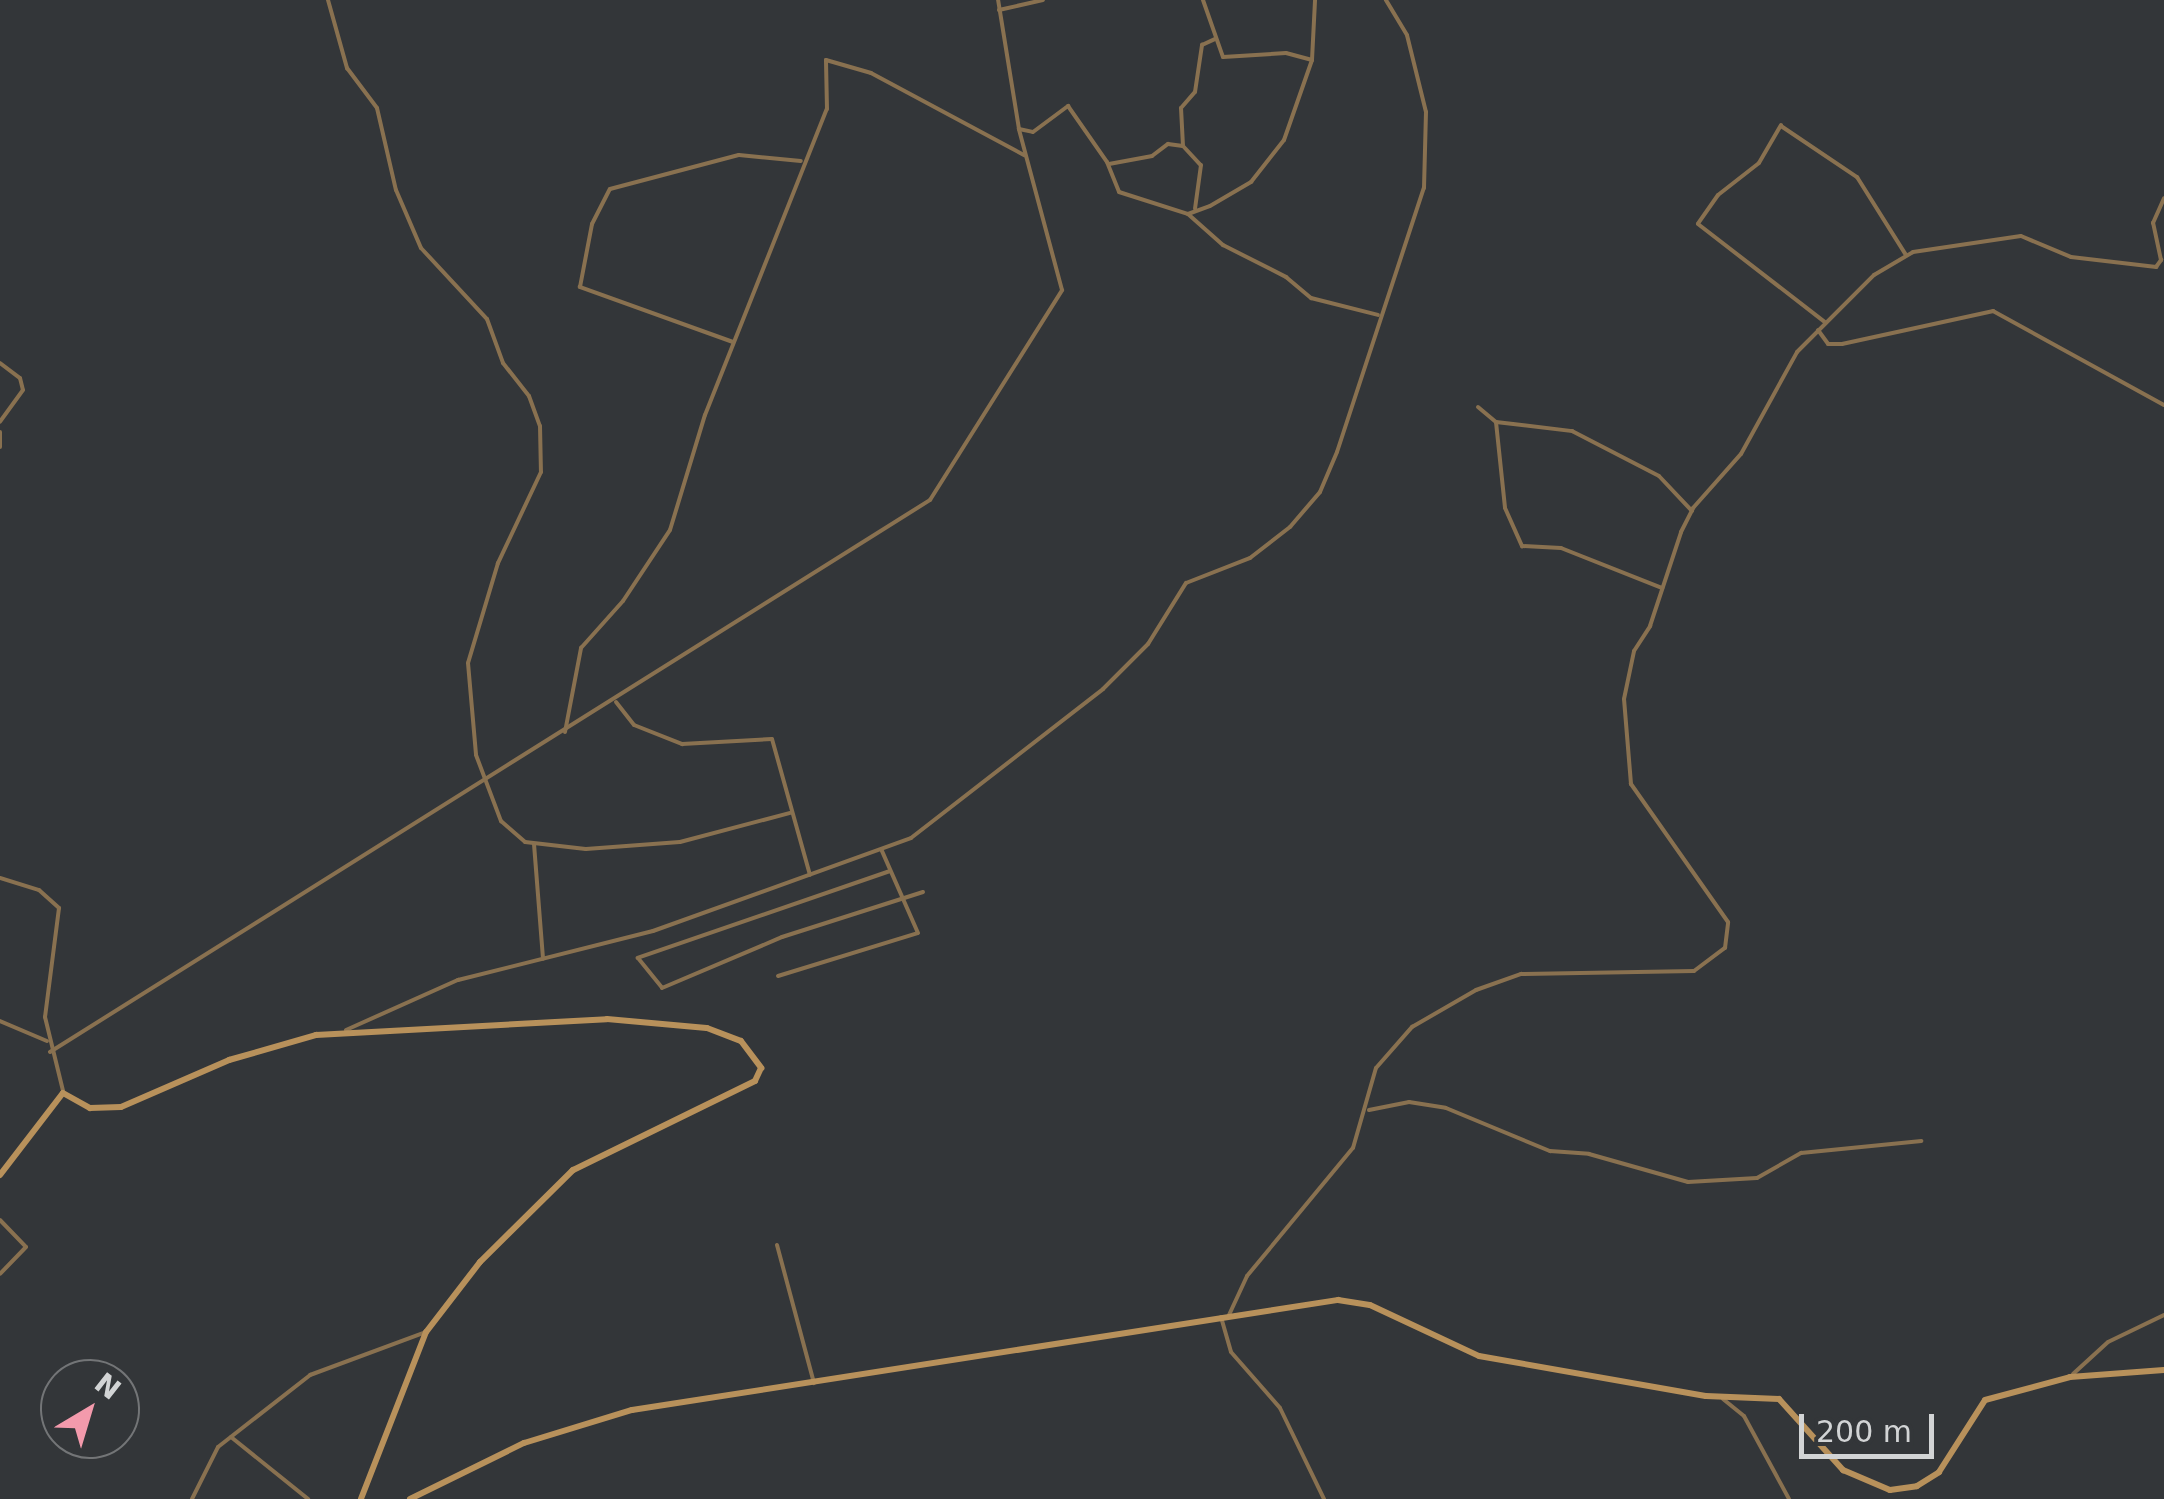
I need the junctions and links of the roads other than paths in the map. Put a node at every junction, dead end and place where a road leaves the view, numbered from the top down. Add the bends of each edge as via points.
1 (328, 0) edge
2 (998, 0) edge
3 (1044, 0) edge
4 (1203, 0) edge
5 (1315, 0) edge
6 (1386, 0) edge
7 (999, 10) junction
8 (1214, 39) junction
9 (1312, 60) junction
10 (1019, 129) junction
11 (1184, 146) junction
12 (1025, 156) junction
13 (801, 161) junction
14 (1109, 164) junction
15 (2164, 198) edge
16 (1191, 213) junction
17 (1906, 255) junction
18 (1380, 315) junction
19 (1825, 322) junction
20 (1818, 330) junction
21 (734, 342) junction
22 (0, 364) edge
23 (2164, 404) edge
24 (1478, 406) dead end
25 (0, 422) edge
26 (1496, 422) junction
27 (0, 432) edge
28 (0, 447) edge
29 (1692, 511) junction
30 (1663, 588) junction
31 (616, 702) junction
32 (564, 732) junction
33 (486, 782) junction
34 (790, 813) junction
35 (534, 844) junction
36 (882, 851) junction
37 (890, 871) junction
38 (810, 876) junction
39 (0, 878) edge
40 (922, 892) dead end
41 (904, 894) junction
42 (543, 959) junction
43 (778, 976) dead end
44 (0, 1021) edge
45 (342, 1032) junction
46 (47, 1041) junction
47 (50, 1052) junction
48 (63, 1093) junction
49 (1368, 1110) junction
50 (1921, 1141) dead end
51 (0, 1174) edge
52 (0, 1220) edge
53 (777, 1246) dead end
54 (0, 1274) edge
55 (2164, 1315) edge
56 (1225, 1316) junction
57 (426, 1332) junction
58 (2164, 1370) edge
59 (2070, 1377) junction
60 (814, 1383) junction
61 (1718, 1397) junction
62 (231, 1437) junction
63 (192, 1499) edge
64 (308, 1499) edge
65 (361, 1499) edge
66 (410, 1499) edge
67 (1324, 1499) edge
68 (1789, 1499) edge

1 - 33 street via 346,68 377,108 396,190 420,248 487,319 503,363 530,396 540,426 541,472 501,554 469,654 473,737
2 - 7 street
3 - 7 street
4 - 8 street via 1217,26
5 - 9 street
6 - 18 street via 1408,35 1426,112 1426,156 1420,204
7 - 10 street
8 - 9 street via 1224,56 1286,52
8 - 11 street via 1202,45 1194,92 1182,108
9 - 16 street via 1279,150 1251,182
10 - 12 street
10 - 14 street via 1033,132 1068,106
11 - 14 street via 1168,144 1152,156
11 - 16 street via 1201,165
12 - 13 street via 871,73 826,60 827,110
12 - 31 street via 1062,290 943,486 889,530
13 - 21 street
13 - 21 street via 740,155 610,189 592,224 580,287
14 - 16 street via 1119,192
15 - 17 street via 2153,223 2156,267 2071,257 2021,236
16 - 18 street via 1223,245 1286,277 1311,298
17 - 19 street
17 - 19 street via 1857,177 1781,125 1760,164 1718,195 1698,224
18 - 36 street via 1337,452 1302,514 1250,558 1186,583 1148,644 1086,704 928,828
19 - 20 street
20 - 23 street via 1828,344 1842,344 1992,311
20 - 29 street via 1787,366 1741,454
21 - 32 street via 670,530 623,601 581,648
22 - 25 street via 23,382
24 - 26 street
26 - 29 street via 1572,430 1659,476
26 - 30 street via 1505,508 1522,546 1560,548
27 - 28 street
29 - 30 street
30 - 49 street via 1628,674 1628,772 1728,922 1726,948 1694,971 1534,972 1488,984 1394,1043 1373,1076
31 - 32 street
31 - 34 street via 634,724 682,744 772,739
32 - 33 street
33 - 35 street via 508,830
33 - 47 street
34 - 35 street via 670,844
34 - 38 street
35 - 42 street
36 - 37 street
36 - 38 street
37 - 41 street
37 - 41 street via 638,958 662,988 782,937 861,917
38 - 42 street via 653,931
39 - 46 street via 39,890 59,908
40 - 41 street
41 - 43 street via 918,933
42 - 45 street via 414,996
44 - 46 street
45 - 48 main road via 229,1060 121,1107 90,1108
45 - 57 main road via 643,1020 726,1032 761,1068 748,1086 572,1170 491,1250
46 - 47 street
47 - 48 street
48 - 51 main road
49 - 50 street via 1408,1102 1446,1108 1550,1151 1608,1158 1688,1182 1756,1178 1801,1153
49 - 56 street via 1353,1148 1251,1271
52 - 54 street via 26,1247
53 - 60 street
55 - 59 street via 2108,1342
56 - 60 main road
56 - 61 main road via 1353,1301 1479,1356
56 - 67 street via 1231,1352 1280,1408
57 - 62 street via 328,1366
57 - 65 main road
58 - 59 main road
59 - 61 main road via 1985,1400 1945,1466 1900,1491 1844,1470 1786,1402
60 - 66 main road via 588,1421 490,1458
61 - 68 street via 1744,1416
62 - 63 street via 206,1462
62 - 64 street

